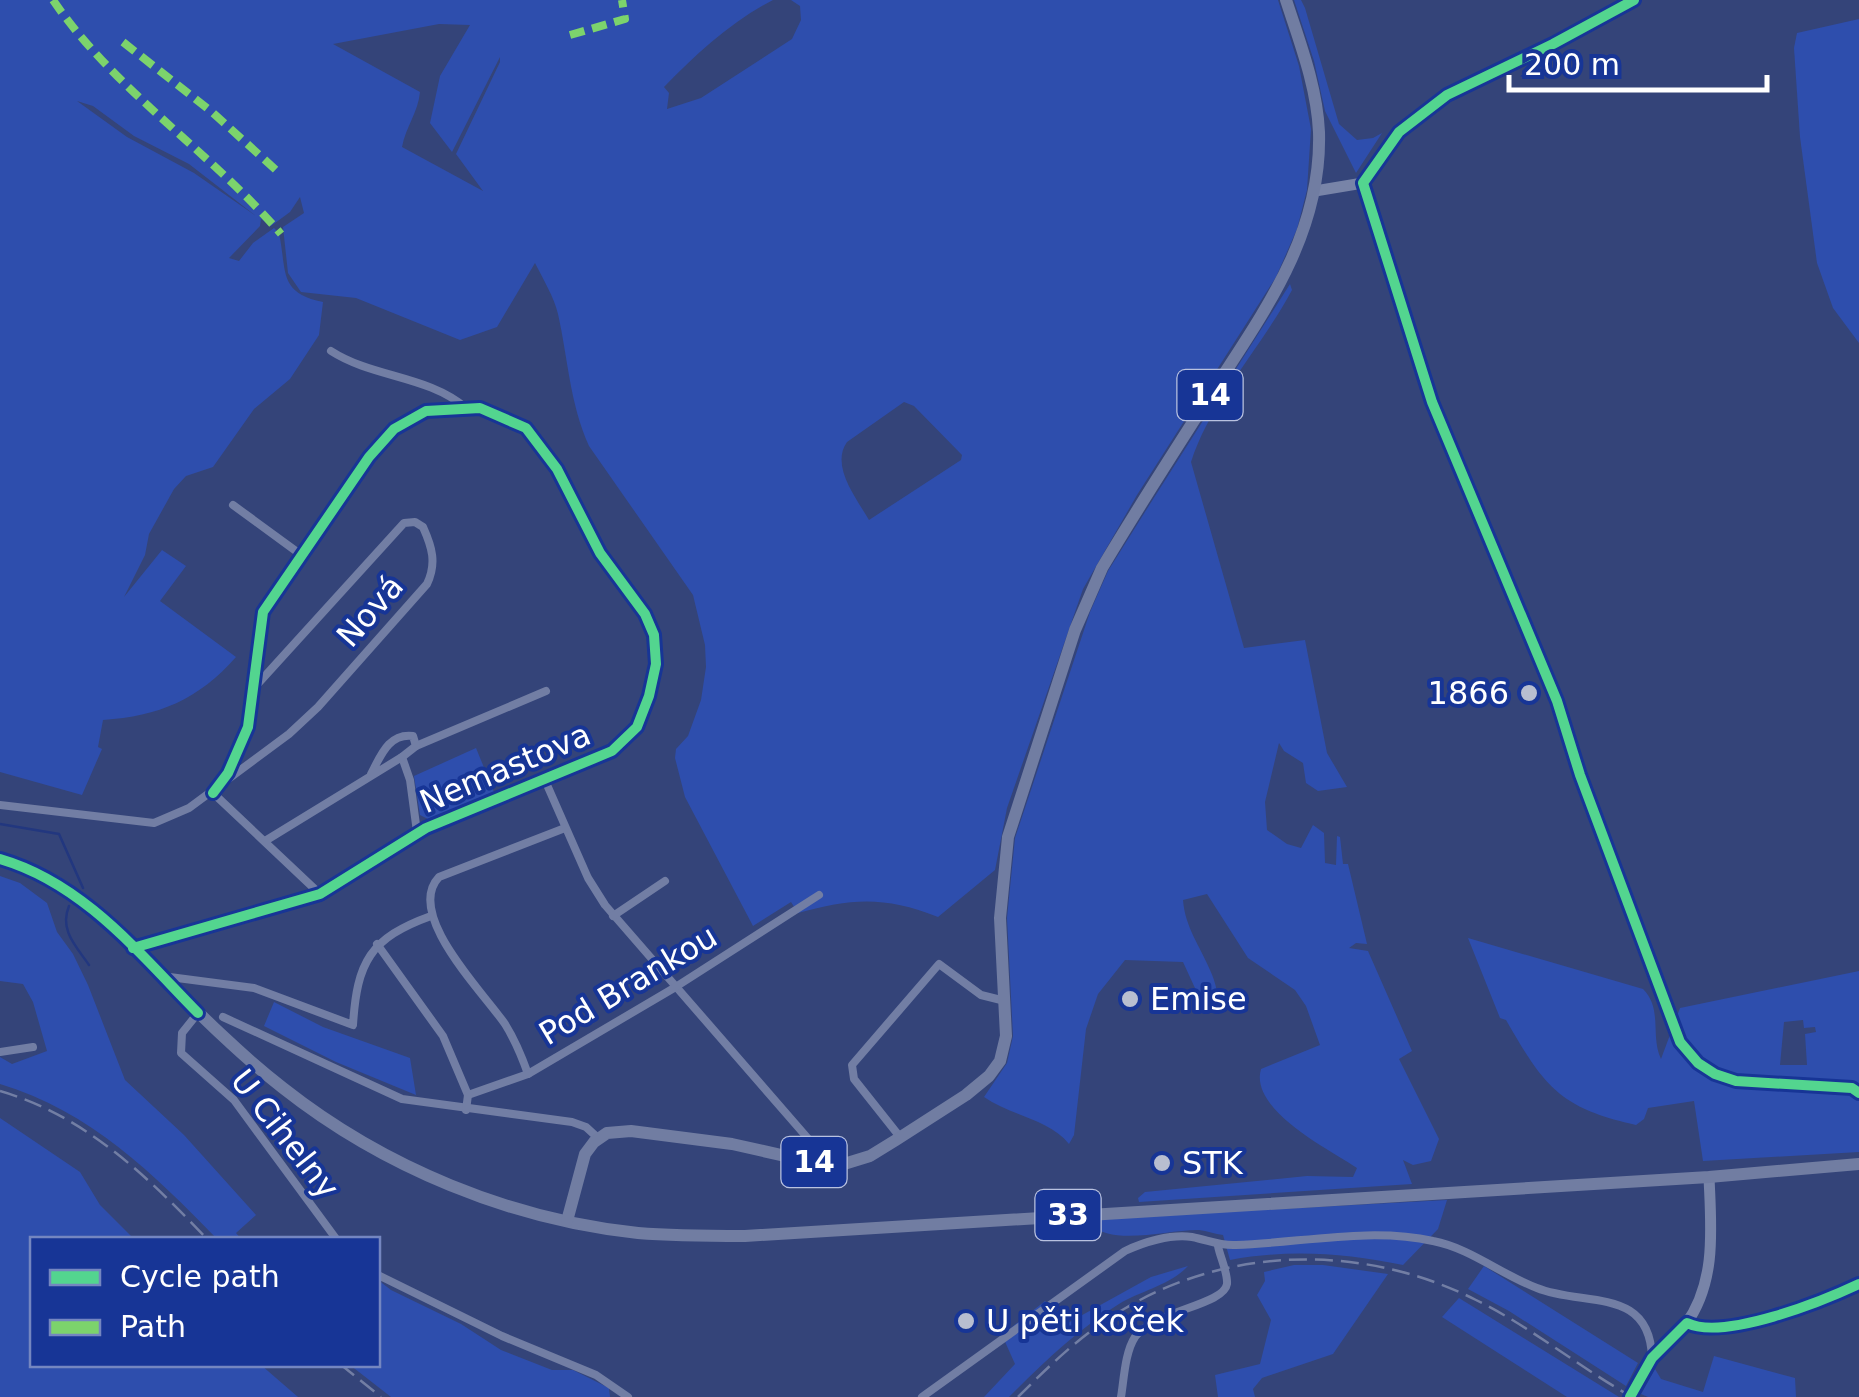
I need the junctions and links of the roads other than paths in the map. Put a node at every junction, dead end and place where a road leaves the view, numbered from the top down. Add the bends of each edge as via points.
1 (1286, 0) edge
2 (1634, 0) edge
3 (1362, 183) junction
4 (1315, 191) junction
5 (331, 351) dead end
6 (466, 408) junction
7 (233, 505) dead end
8 (300, 554) junction
9 (254, 688) junction
10 (546, 691) dead end
11 (416, 746) junction
12 (402, 757) junction
13 (371, 774) junction
14 (544, 778) junction
15 (213, 793) junction
16 (0, 805) edge
17 (565, 828) junction
18 (417, 832) junction
19 (265, 842) junction
20 (0, 859) edge
21 (665, 882) dead end
22 (320, 894) junction
23 (819, 896) dead end
24 (431, 916) junction
25 (613, 916) junction
26 (377, 944) junction
27 (133, 948) junction
28 (162, 976) junction
29 (674, 988) junction
30 (1005, 1001) junction
31 (198, 1013) junction
32 (223, 1017) dead end
33 (33, 1047) dead end
34 (0, 1052) edge
35 (528, 1074) junction
36 (1859, 1092) edge
37 (468, 1095) junction
38 (466, 1110) junction
39 (598, 1138) junction
40 (900, 1138) junction
41 (820, 1164) junction
42 (1859, 1164) edge
43 (1708, 1177) junction
44 (568, 1221) junction
45 (336, 1237) edge
46 (1218, 1246) junction
47 (380, 1276) edge
48 (1859, 1284) edge
49 (1687, 1323) junction
50 (1650, 1362) junction
51 (628, 1397) edge
52 (922, 1397) edge
53 (1121, 1397) edge
54 (1630, 1397) edge

1 - 4 main road, 14 via 1317,112
2 - 3 street via 1447,95 1399,132
3 - 4 street
3 - 36 street via 1432,402 1557,701 1680,1042 1698,1063 1736,1080
4 - 30 main road, 14 via 1283,280 1102,568 1083,609 1008,837 1000,918
5 - 6 street via 354,366 421,382
6 - 8 street via 426,412 394,429
6 - 14 street, Nemastova via 526,428 654,635 656,664 637,728 612,751
7 - 8 street
8 - 9 street via 263,612
9 - 15 street via 248,727
9 - 15 street, Nová via 404,523 423,527 434,560 427,584 318,707
10 - 11 street
11 - 12 street
11 - 13 street via 407,734 393,739
12 - 13 street
12 - 18 street
13 - 19 street
14 - 17 street
14 - 18 street, Nemastova
15 - 16 street via 154,823
15 - 19 street
17 - 24 street via 439,878 431,891
17 - 25 street
18 - 22 street, Nemastova
19 - 22 street
20 - 27 main road via 83,900
21 - 25 street
22 - 27 street, Nemastova
23 - 29 street, Pod Brankou
24 - 26 street
24 - 35 street via 506,1026
25 - 29 street
26 - 28 street via 355,991 352,1025 254,988
26 - 37 street via 442,1036
27 - 28 main road
28 - 31 main road
29 - 35 street, Pod Brankou
29 - 41 street via 818,1150
30 - 40 main road, 14 via 1006,1036 996,1069
30 - 40 street via 981,995 940,964 852,1065 854,1078
31 - 44 main road via 281,1087 372,1148 474,1194
31 - 45 street, U Cihelny via 182,1033 181,1053 234,1100
32 - 38 street via 402,1099
33 - 34 street
35 - 37 street, Pod Brankou
37 - 38 street
38 - 39 street via 572,1122
39 - 41 main road, 14 via 630,1131
39 - 44 main road via 582,1160
40 - 41 main road, 14 via 854,1162
42 - 43 main road, 33
43 - 44 main road, 33 via 745,1236 637,1233
43 - 49 street via 1708,1279
46 - 50 street via 1392,1236 1439,1242 1536,1288 1622,1306 1644,1324
46 - 52 street via 1193,1237 1126,1250
46 - 53 street via 1226,1287 1216,1297 1159,1317 1133,1339
47 - 51 street via 596,1375
48 - 49 street via 1762,1320 1696,1328
49 - 50 street
50 - 54 street, bridge

